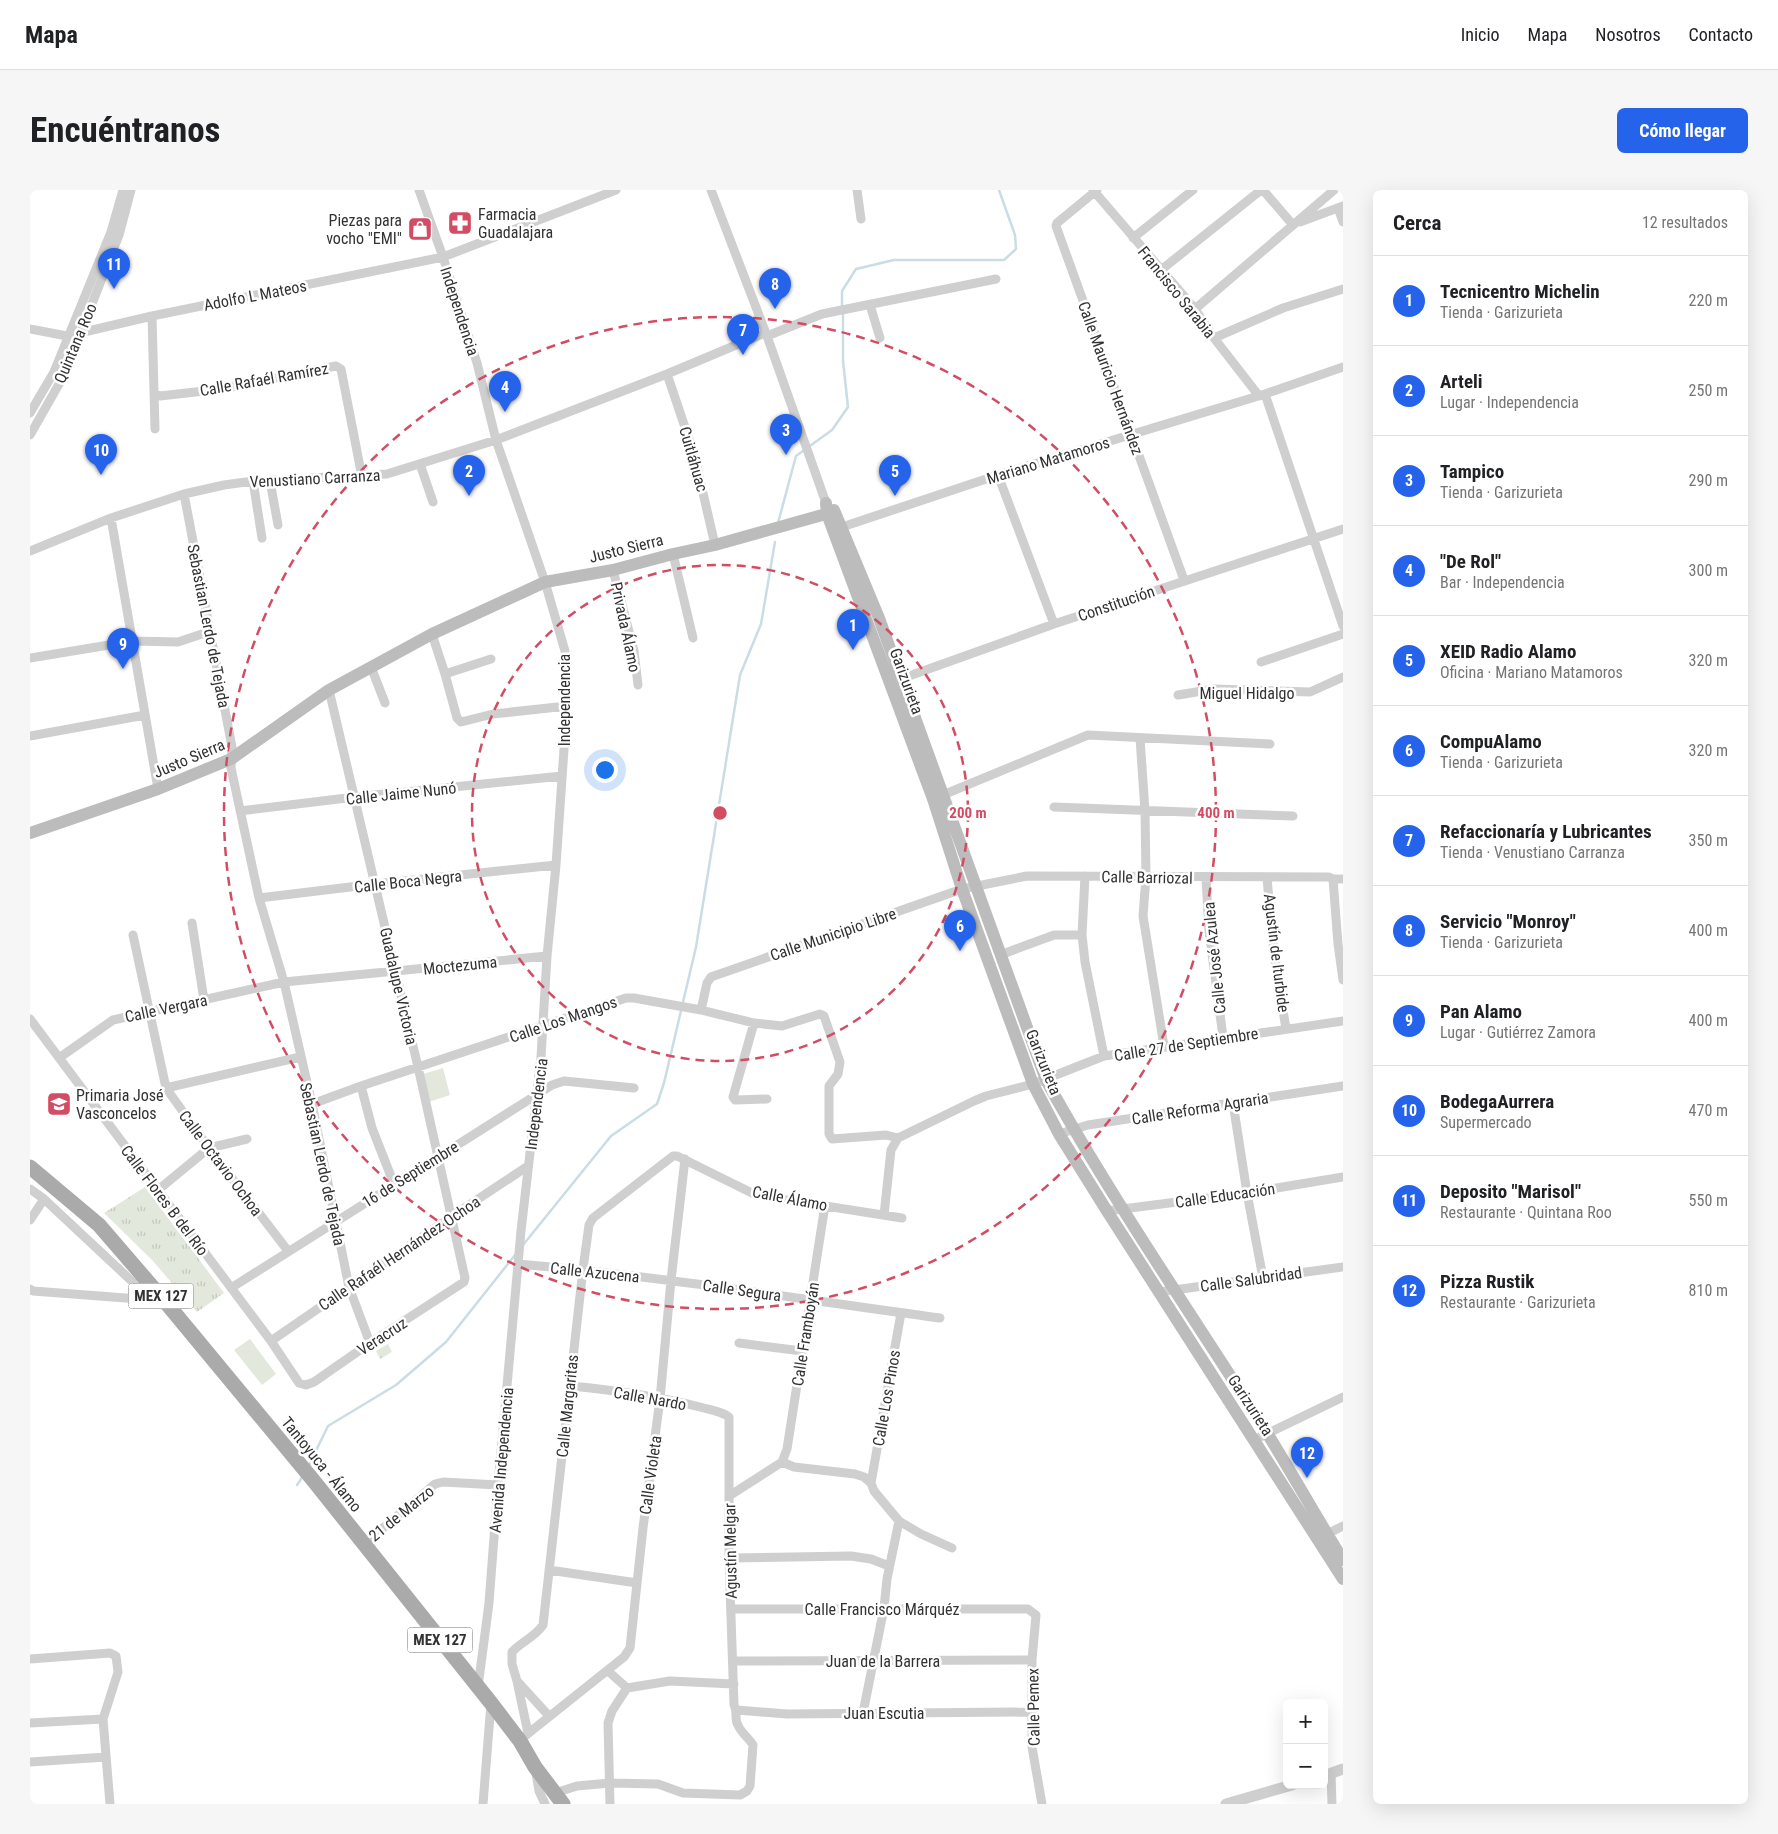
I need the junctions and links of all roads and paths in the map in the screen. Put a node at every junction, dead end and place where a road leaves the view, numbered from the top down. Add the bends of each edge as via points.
1 (123, 190) edge
2 (131, 190) edge
3 (419, 190) edge
4 (616, 190) edge
5 (711, 190) edge
6 (857, 190) edge
7 (1193, 190) edge
8 (1262, 190) edge
9 (1334, 190) edge
10 (1095, 191) edge
11 (122, 207) junction
12 (1340, 207) edge
13 (861, 219) dead end
14 (1343, 222) edge
15 (1293, 225) junction
16 (1133, 238) junction
17 (443, 257) junction
18 (1161, 270) junction
19 (996, 279) dead end
20 (1343, 289) edge
21 (870, 305) junction
22 (1195, 309) junction
23 (152, 316) junction
24 (30, 329) edge
25 (80, 334) junction
26 (766, 334) junction
27 (68, 336) junction
28 (880, 338) dead end
29 (1214, 338) junction
30 (1342, 368) edge
31 (667, 374) junction
32 (154, 393) junction
33 (1262, 395) junction
34 (30, 413) edge
35 (156, 430) dead end
36 (30, 435) edge
37 (1131, 435) junction
38 (496, 440) junction
39 (420, 464) junction
40 (998, 476) junction
41 (362, 477) junction
42 (270, 480) junction
43 (253, 481) junction
44 (184, 494) junction
45 (433, 502) dead end
46 (829, 509) junction
47 (111, 518) junction
48 (278, 525) dead end
49 (837, 528) junction
50 (1343, 528) edge
51 (262, 538) dead end
52 (1314, 538) junction
53 (715, 546) junction
54 (30, 551) edge
55 (673, 554) junction
56 (613, 570) junction
57 (1184, 580) junction
58 (545, 582) junction
59 (1054, 624) junction
60 (1343, 626) edge
61 (211, 631) junction
62 (432, 634) junction
63 (1343, 634) edge
64 (694, 638) dead end
65 (133, 641) junction
66 (30, 658) edge
67 (491, 659) dead end
68 (1261, 662) dead end
69 (371, 667) junction
70 (445, 674) junction
71 (1343, 677) edge
72 (895, 681) junction
73 (638, 685) dead end
74 (329, 690) junction
75 (1178, 694) dead end
76 (385, 704) dead end
77 (567, 706) junction
78 (145, 715) junction
79 (30, 736) edge
80 (1140, 738) junction
81 (1270, 744) dead end
82 (231, 759) junction
83 (562, 776) junction
84 (158, 789) junction
85 (355, 797) junction
86 (938, 797) junction
87 (1054, 807) dead end
88 (1145, 810) junction
89 (240, 811) junction
90 (1293, 816) dead end
91 (30, 832) edge
92 (556, 865) junction
93 (1085, 876) junction
94 (1146, 877) junction
95 (1206, 878) junction
96 (1267, 878) junction
97 (1333, 879) junction
98 (1343, 879) edge
99 (375, 884) junction
100 (977, 886) junction
101 (962, 889) junction
102 (259, 898) junction
103 (192, 923) dead end
104 (1082, 934) junction
105 (132, 935) dead end
106 (1000, 955) junction
107 (547, 956) junction
108 (396, 972) junction
109 (1343, 980) edge
110 (284, 982) junction
111 (204, 1000) junction
112 (697, 1009) junction
113 (150, 1012) junction
114 (30, 1019) edge
115 (1343, 1021) edge
116 (754, 1024) junction
117 (543, 1026) junction
118 (1286, 1028) junction
119 (1223, 1038) junction
120 (1164, 1046) junction
121 (1104, 1056) junction
122 (300, 1057) junction
123 (59, 1058) junction
124 (418, 1067) junction
125 (1046, 1080) junction
126 (1033, 1084) junction
127 (361, 1086) junction
128 (1343, 1086) edge
129 (166, 1088) junction
130 (634, 1088) dead end
131 (538, 1093) junction
132 (767, 1098) dead end
133 (1233, 1103) junction
134 (312, 1104) junction
135 (1073, 1129) junction
136 (1059, 1134) junction
137 (898, 1138) junction
138 (247, 1139) dead end
139 (209, 1148) junction
140 (438, 1156) junction
141 (673, 1156) joint
142 (686, 1159) junction
143 (528, 1166) junction
144 (30, 1167) edge
145 (1343, 1177) edge
146 (394, 1184) junction
147 (30, 1189) edge
148 (158, 1190) junction
149 (1247, 1193) junction
150 (44, 1199) junction
151 (825, 1205) junction
152 (1123, 1209) junction
153 (1107, 1211) junction
154 (884, 1216) junction
155 (452, 1217) junction
156 (902, 1218) dead end
157 (30, 1220) edge
158 (336, 1222) junction
159 (520, 1231) joint
160 (288, 1251) junction
161 (518, 1261) junction
162 (1343, 1267) edge
163 (583, 1270) junction
164 (1263, 1278) junction
165 (671, 1280) junction
166 (464, 1282) joint
167 (349, 1287) junction
168 (231, 1288) junction
169 (30, 1289) edge
170 (1173, 1290) junction
171 (1159, 1292) junction
172 (812, 1300) junction
173 (901, 1313) junction
174 (940, 1318) dead end
175 (271, 1341) junction
176 (370, 1343) junction
177 (739, 1343) dead end
178 (802, 1351) junction
179 (299, 1382) joint
180 (570, 1386) junction
181 (1343, 1397) edge
182 (660, 1399) junction
183 (729, 1417) joint
184 (1267, 1434) junction
185 (1254, 1440) junction
186 (782, 1462) junction
187 (871, 1484) junction
188 (498, 1485) junction
189 (729, 1496) junction
190 (899, 1521) junction
191 (1343, 1526) edge
192 (1322, 1536) junction
193 (364, 1544) junction
194 (952, 1548) dead end
195 (1337, 1552) edge
196 (729, 1558) junction
197 (889, 1566) junction
198 (549, 1570) junction
199 (1343, 1579) edge
200 (637, 1582) junction
201 (884, 1608) junction
202 (731, 1609) junction
203 (1032, 1611) joint
204 (30, 1659) edge
205 (1032, 1660) junction
206 (734, 1661) junction
207 (873, 1661) junction
208 (608, 1670) junction
209 (517, 1681) junction
210 (734, 1684) junction
211 (478, 1688) junction
212 (628, 1688) junction
213 (491, 1703) junction
214 (737, 1710) junction
215 (1032, 1712) junction
216 (864, 1713) junction
217 (549, 1716) junction
218 (103, 1719) junction
219 (30, 1723) edge
220 (524, 1737) junction
221 (106, 1758) junction
222 (30, 1762) edge
223 (1343, 1770) edge
224 (1328, 1775) edge
225 (610, 1783) junction
226 (1283, 1788) edge
227 (554, 1800) edge
228 (110, 1804) edge
229 (483, 1804) edge
230 (610, 1804) edge
231 (1042, 1804) edge
232 (1226, 1804) edge
233 (1332, 1804) edge

1 - 11 street, Quintana Roo
2 - 11 street, Quintana Roo
3 - 17 street, Independencia
4 - 17 street, Adolfo L Mateos
5 - 26 street, Garizurieta
6 - 13 street
7 - 16 street
8 - 15 street
8 - 18 street
9 - 15 street
10 - 16 street, Francisco Sarabia
10 - 37 street, Calle Mauricio Hernández via 1056,226
11 - 25 street, Quintana Roo via 110,260
11 - 27 street, Quintana Roo
12 - 14 street
12 - 15 street
15 - 22 street
16 - 18 street, Francisco Sarabia
17 - 23 street, Adolfo L Mateos
17 - 38 street, Independencia via 477,363
18 - 22 street, Francisco Sarabia
19 - 21 street, Venustiano Carranza
20 - 29 street via 1283,308
21 - 26 street, Venustiano Carranza via 822,314
21 - 28 street
22 - 29 street, Francisco Sarabia
23 - 25 street, Adolfo L Mateos
23 - 32 street
24 - 27 street, Adolfo L Mateos
25 - 27 street, Adolfo L Mateos
25 - 36 street, Quintana Roo via 63,377
26 - 31 street, Venustiano Carranza
26 - 46 street, Garizurieta
27 - 34 street, Quintana Roo via 54,372
29 - 33 street, Francisco Sarabia
30 - 33 street, Mariano Matamoros
31 - 38 street, Venustiano Carranza
31 - 53 street, Cuitláhuac via 694,454
32 - 35 street
32 - 41 street, Calle Rafaél Ramírez via 160,396 222,389 336,366 341,369
33 - 37 street, Mariano Matamoros
33 - 52 street, Francisco Sarabia
37 - 40 street, Mariano Matamoros
37 - 57 street, Calle Mauricio Hernández
38 - 39 street, Venustiano Carranza
38 - 58 street, Independencia
39 - 41 street, Venustiano Carranza via 387,474
39 - 45 street
40 - 49 street, Mariano Matamoros
40 - 59 street
41 - 42 street, Venustiano Carranza
42 - 43 street, Venustiano Carranza
42 - 48 street
43 - 44 street, Venustiano Carranza
43 - 51 street
44 - 47 street, Venustiano Carranza
44 - 61 street, Sebastian Lerdo de Tejada
46 - 49 main road, Garizurieta
46 - 53 main road, Justo Sierra
47 - 54 street, Venustiano Carranza
47 - 65 street
49 - 72 main road, Garizurieta
50 - 52 street, Constitución
52 - 57 street, Constitución
52 - 60 street, Francisco Sarabia
53 - 55 main road, Justo Sierra
55 - 56 main road, Justo Sierra
55 - 64 street
56 - 58 main road, Justo Sierra
56 - 73 street, Privada Álamo via 634,651
57 - 59 street, Constitución
58 - 62 main road, Justo Sierra
58 - 77 street, Independencia via 565,652
59 - 72 street, Constitución
61 - 65 street via 178,642
61 - 82 street, Sebastian Lerdo de Tejada via 232,747
62 - 69 main road, Justo Sierra
62 - 70 street
63 - 68 street
65 - 66 street
65 - 78 street
67 - 70 street
69 - 74 main road, Justo Sierra
69 - 76 street
70 - 77 street via 457,718 461,722 493,714
71 - 75 street, Miguel Hidalgo via 1310,692 1214,689
72 - 86 main road, Garizurieta
74 - 82 main road, Justo Sierra
74 - 85 street, Guadalupe Victoria
77 - 83 street, Independencia
78 - 79 street
78 - 84 street
80 - 81 street
80 - 86 street via 1088,735
80 - 88 street
82 - 84 main road, Justo Sierra
82 - 89 street, Sebastian Lerdo de Tejada
83 - 85 street, Calle Jaime Nunó
83 - 92 street, Independencia
84 - 91 main road, Justo Sierra
85 - 89 street, Calle Jaime Nunó
85 - 99 street, Guadalupe Victoria
86 - 100 main road, Garizurieta
86 - 101 main road, Garizurieta
87 - 88 street
88 - 90 street
88 - 94 street
89 - 102 street, Sebastian Lerdo de Tejada
92 - 99 street, Calle Boca Negra
92 - 107 street, Independencia
93 - 94 street, Calle Barriozal
93 - 100 street, Calle Barriozal via 1027,876
93 - 104 street
94 - 95 street, Calle Barriozal
94 - 120 street via 1143,916
95 - 96 street, Calle Barriozal
95 - 119 street, Calle José Azulea via 1208,931
96 - 97 street, Calle Barriozal
96 - 118 street, Agustín de Iturbide via 1274,954
97 - 98 street, Calle Barriozal
97 - 109 street
99 - 102 street, Calle Boca Negra
99 - 108 street, Guadalupe Victoria
100 - 101 street, Calle Barriozal
100 - 106 main road, Garizurieta
101 - 112 street, Calle Municipio Libre via 711,977
101 - 126 main road, Garizurieta
102 - 110 street, Sebastian Lerdo de Tejada
103 - 111 street
104 - 106 street via 1054,936
104 - 121 street
105 - 113 street, Calle Octavio Ochoa
106 - 125 main road, Garizurieta
107 - 108 street, Moctezuma
107 - 117 street, Independencia
108 - 110 street, Moctezuma
108 - 124 street, Guadalupe Victoria
110 - 111 street, Calle Vergara
110 - 122 street, Sebastian Lerdo de Tejada
111 - 113 street, Calle Vergara
112 - 116 street, Calle Los Mangos
112 - 117 street, Calle Los Mangos via 626,998
113 - 123 street, Calle Vergara via 113,1020
113 - 129 street, Calle Octavio Ochoa
114 - 123 street, Calle Flores B del Río
115 - 118 street, Calle 27 de Septiembre
116 - 132 street via 733,1097 735,1100
116 - 137 street, Calle Los Mangos via 782,1026 820,1014 824,1016 840,1062 838,1074 829,1086 829,1134 832,1139 886,1134
117 - 124 street, Calle Los Mangos
117 - 131 street, Independencia
118 - 119 street, Calle 27 de Septiembre
119 - 120 street, Calle 27 de Septiembre
120 - 121 street, Calle 27 de Septiembre
121 - 125 street, Calle 27 de Septiembre
122 - 129 street
122 - 134 street, Sebastian Lerdo de Tejada
123 - 148 street, Calle Flores B del Río
124 - 127 street, Calle Los Mangos
124 - 140 street, Guadalupe Victoria
125 - 126 street, Calle 27 de Septiembre
125 - 135 main road, Garizurieta
126 - 136 main road, Garizurieta
126 - 137 street, Calle 27 de Septiembre via 986,1096
127 - 134 street, Calle Los Mangos
127 - 146 street via 372,1128
128 - 133 street, Calle Reforma Agraria
129 - 139 street, Calle Octavio Ochoa
130 - 131 street, 16 de Septiembre via 564,1081
131 - 140 street, 16 de Septiembre
131 - 143 street, Independencia
133 - 135 street, Calle Reforma Agraria
133 - 149 street
134 - 158 street, Sebastian Lerdo de Tejada
135 - 136 street, Calle Reforma Agraria
135 - 152 main road, Garizurieta
136 - 153 main road, Garizurieta
137 - 154 street via 891,1150
138 - 139 street
139 - 148 street
139 - 160 street, Calle Octavio Ochoa
140 - 146 street, 16 de Septiembre
140 - 155 street, Guadalupe Victoria
141 - 142 street, Calle Álamo
141 - 163 street, Calle Margaritas via 593,1218 589,1225
142 - 151 street, Calle Álamo via 756,1195
142 - 165 street, Calle Violeta
143 - 155 street, Calle Rafaél Hernández Ochoa
143 - 159 street, Independencia
144 - 193 main road, Tantoyuca - Álamo / MEX 127 via 99,1225
145 - 149 street, Calle Educación
146 - 158 street, 16 de Septiembre
147 - 150 street
148 - 168 street, Calle Flores B del Río
149 - 152 street, Calle Educación
149 - 164 street
150 - 157 street
150 - 169 street via 137,1286 139,1299
151 - 154 street, Calle Álamo
151 - 172 street, Calle Framboyán
152 - 153 street, Calle Educación
152 - 170 main road, Garizurieta
153 - 171 main road, Garizurieta
154 - 156 street
155 - 166 street, Guadalupe Victoria
155 - 167 street, Calle Rafaél Hernández Ochoa
158 - 160 street, 16 de Septiembre
158 - 167 street, Sebastian Lerdo de Tejada
159 - 161 street, Avenida Independencia
160 - 168 street, 16 de Septiembre
161 - 163 street, Calle Azucena
161 - 188 street, Avenida Independencia
162 - 164 street, Calle Salubridad
163 - 165 street, Calle Azucena
163 - 180 street, Calle Margaritas
164 - 170 street, Calle Salubridad
165 - 172 street, Calle Segura
165 - 182 street, Calle Violeta
166 - 176 street, Veracruz
167 - 175 street, Calle Rafaél Hernández Ochoa
167 - 176 street, Sebastian Lerdo de Tejada
168 - 175 street, Calle Flores B del Río
170 - 171 street, Calle Salubridad
170 - 184 main road, Garizurieta
171 - 185 main road, Garizurieta
172 - 173 street, Calle Segura
172 - 178 street, Calle Framboyán
173 - 174 street, Calle Segura
173 - 187 street, Calle Los Pinos
175 - 179 street, Calle Flores B del Río
176 - 179 street, Veracruz via 314,1382 306,1385
177 - 178 street
178 - 186 street, Calle Framboyán via 787,1449
180 - 182 street, Calle Nardo
180 - 198 street, Calle Margaritas
181 - 184 street
182 - 183 street, Calle Nardo via 686,1403
182 - 200 street, Calle Violeta
183 - 189 street, Agustín Melgar
184 - 185 street
184 - 192 main road, Garizurieta
185 - 192 main road, Garizurieta
186 - 187 street via 794,1467 855,1474
186 - 189 street
187 - 190 street
188 - 193 street, 21 de Marzo via 435,1484
188 - 211 street, Avenida Independencia via 489,1603
189 - 196 street, Agustín Melgar
190 - 194 street
190 - 197 street
191 - 192 street
192 - 195 main road, Garizurieta
193 - 211 main road, Tantoyuca - Álamo / MEX 127
195 - 199 main road, Garizurieta
196 - 197 street via 851,1556
196 - 202 street, Agustín Melgar
197 - 201 street
198 - 200 street
198 - 209 street, Calle Margaritas via 543,1625 512,1652
200 - 208 street, Calle Violeta via 630,1648
201 - 202 street, Calle Francisco Márquéz
201 - 203 street, Calle Francisco Márquéz
201 - 207 street
202 - 206 street, Agustín Melgar
203 - 205 street, Calle Pemex via 1036,1615
204 - 218 street via 110,1653 116,1656 118,1672
205 - 207 street, Juan de la Barrera
205 - 215 street, Calle Pemex
206 - 207 street, Juan de la Barrera
206 - 210 street, Agustín Melgar
207 - 216 street
208 - 212 street
208 - 217 street, Calle Violeta
209 - 217 street
209 - 220 street, Calle Margaritas
210 - 212 street via 670,1681
210 - 214 street, Agustín Melgar
211 - 213 main road, Tantoyuca - Álamo / MEX 127
212 - 225 street via 608,1723
213 - 220 main road, Tantoyuca - Álamo / MEX 127
213 - 229 street
214 - 216 street, Juan Escutia via 787,1714
214 - 225 street, Agustín Melgar via 738,1727 753,1745 747,1791 740,1794 682,1793 658,1784
215 - 216 street, Juan Escutia
215 - 231 street, Calle Pemex via 1032,1747
217 - 220 street, Calle Violeta
218 - 219 street
218 - 221 street
220 - 227 main road, Tantoyuca - Álamo / MEX 127 via 535,1767
221 - 222 street
221 - 228 street
223 - 224 street
224 - 233 street
225 - 227 street via 577,1786
225 - 230 street
226 - 232 street

